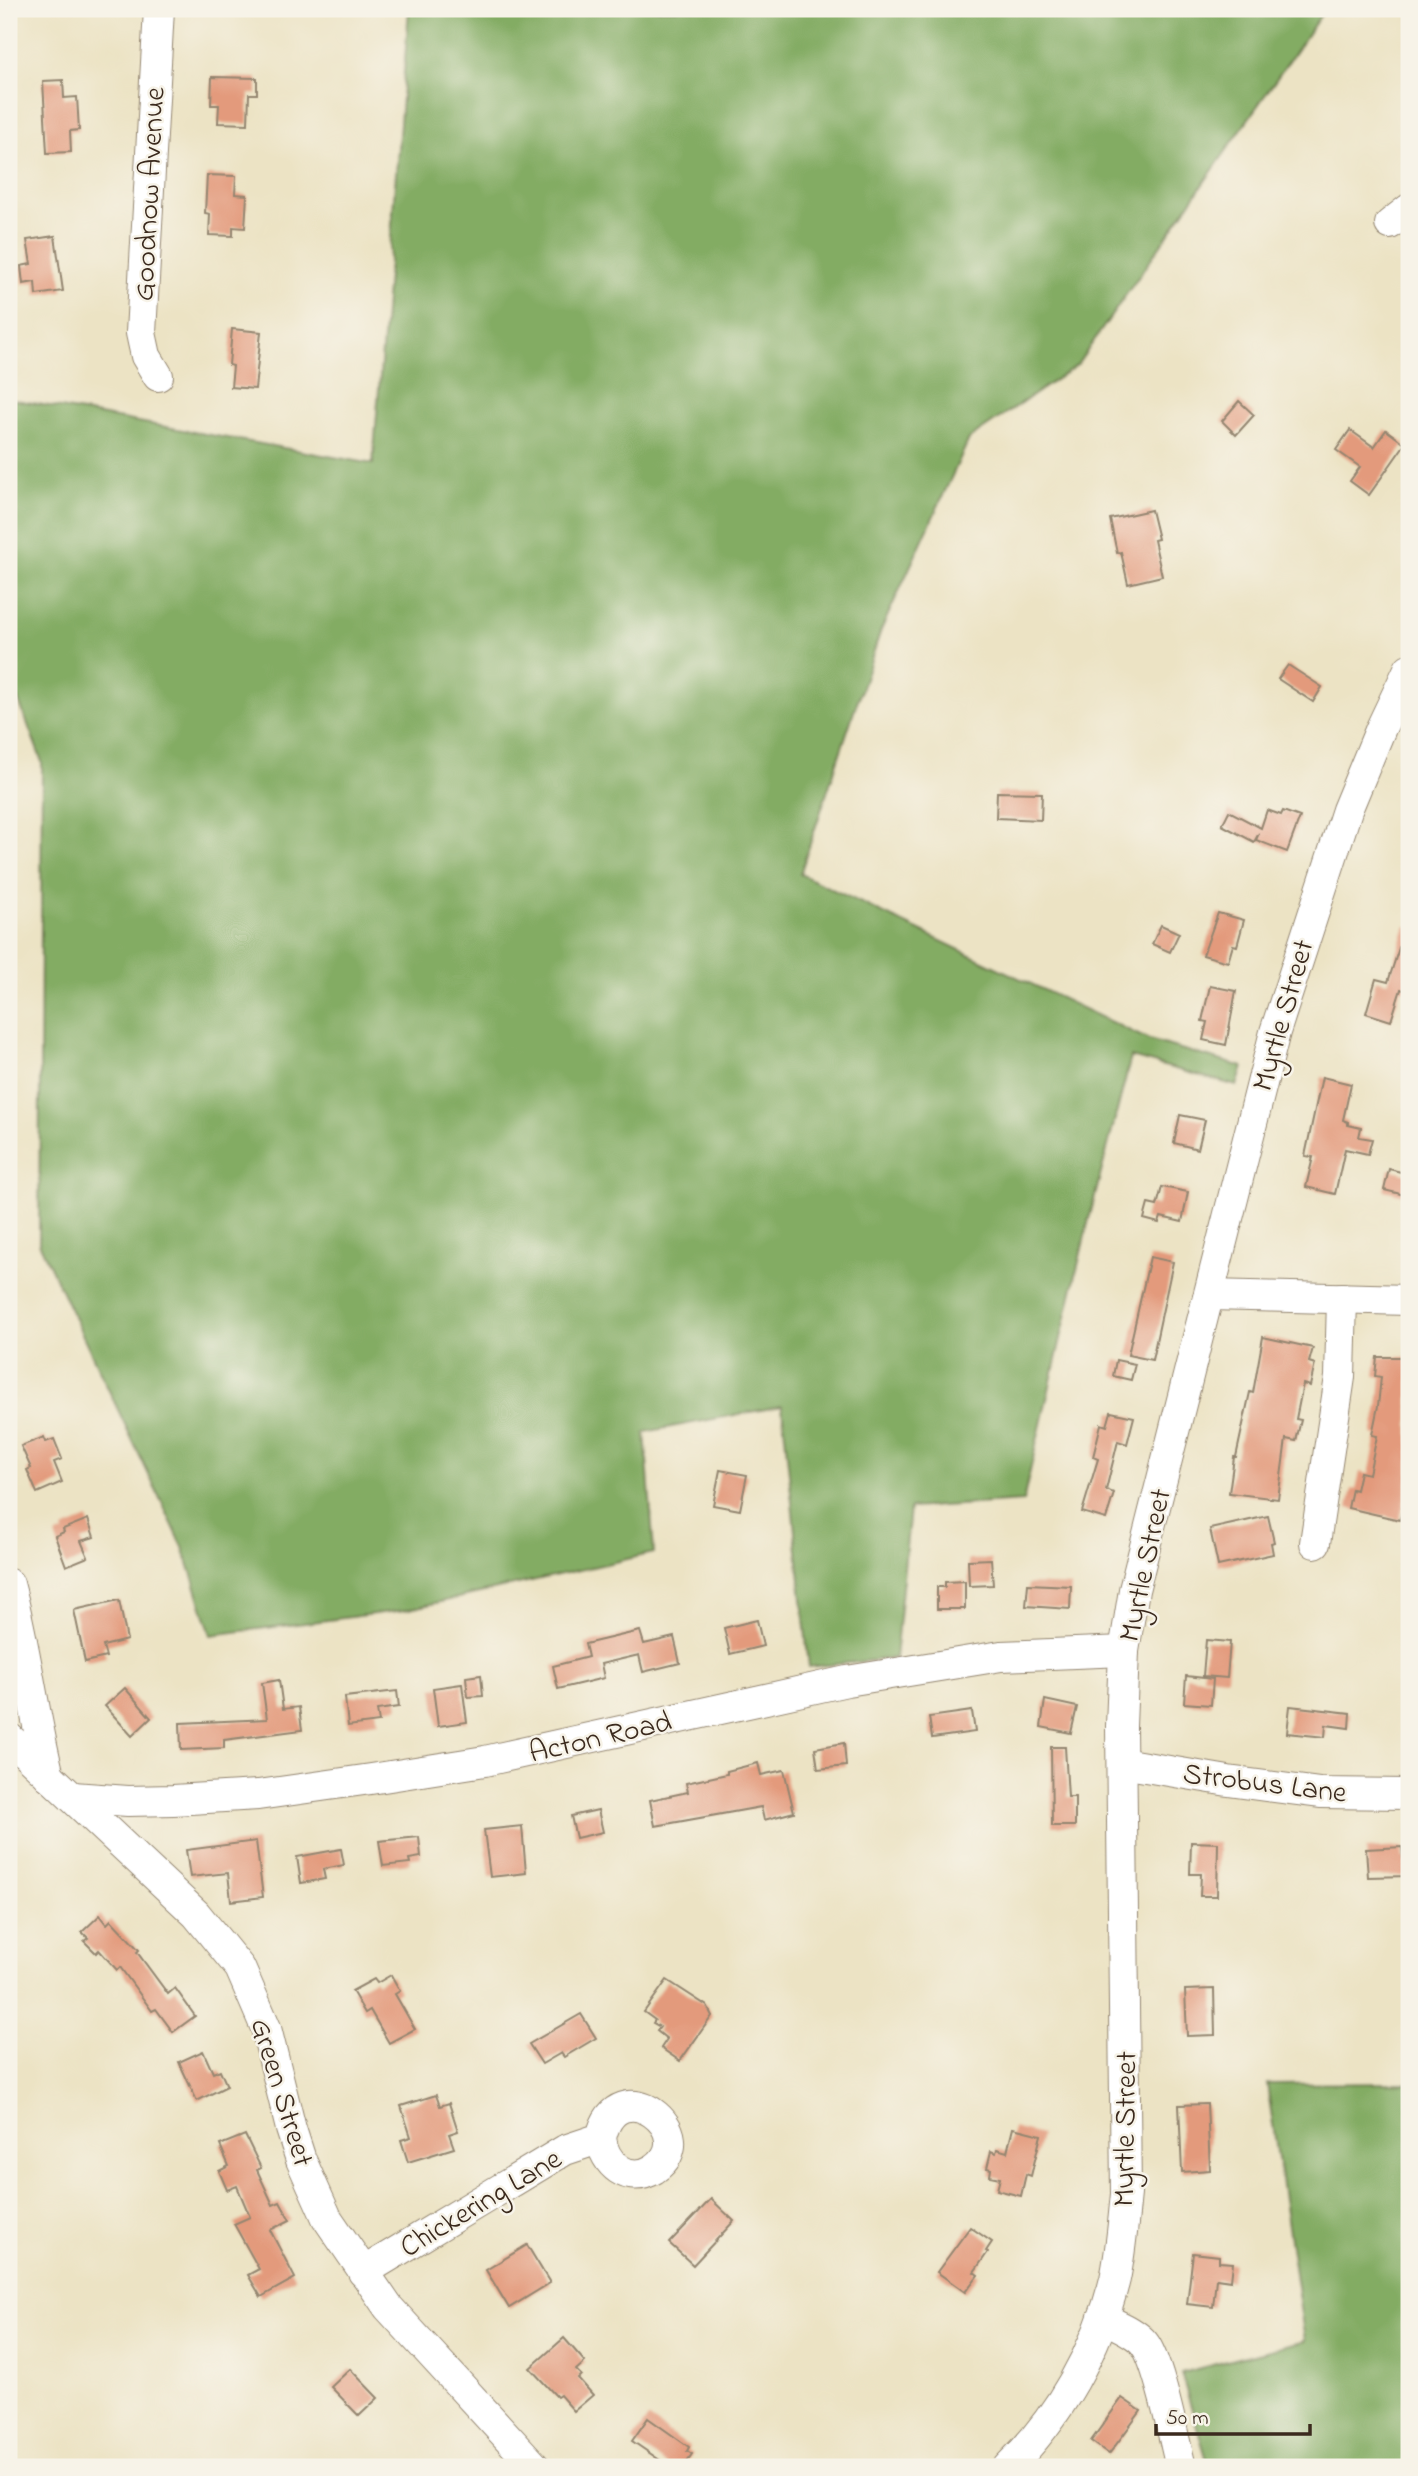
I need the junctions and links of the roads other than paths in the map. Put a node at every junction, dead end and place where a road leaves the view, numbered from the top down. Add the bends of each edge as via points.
1 (159, 9) edge
2 (158, 376) dead end
3 (1409, 669) edge
4 (1210, 1295) junction
5 (1342, 1298) junction
6 (1409, 1300) edge
7 (1315, 1543) dead end
8 (9, 1584) edge
9 (1124, 1651) junction
10 (9, 1738) edge
11 (1122, 1763) junction
12 (49, 1776) junction
13 (1409, 1794) edge
14 (73, 1797) junction
15 (601, 2138) dead end
16 (363, 2272) junction
17 (1103, 2318) junction
18 (535, 2467) edge
19 (1008, 2467) edge
20 (1181, 2467) edge

1 - 2 street, Goodnow Avenue via 141,333 146,356
3 - 4 street, Myrtle Street via 1363,769 1308,928 1266,1065
4 - 5 street
4 - 9 street, Myrtle Street via 1139,1569
5 - 6 street
5 - 7 street via 1340,1377
8 - 12 street
9 - 11 street, Myrtle Street
9 - 14 street, Acton Road via 1001,1656 847,1681 497,1759 258,1795 128,1801
10 - 12 street, Green Street
11 - 13 street, Strobus Lane via 1320,1793
11 - 17 street, Myrtle Street via 1126,2194 1115,2278
12 - 14 street, Green Street
14 - 16 street, Green Street via 196,1914 240,1968 266,2028 291,2129 314,2193
15 - 16 street, Chickering Lane via 565,2150
16 - 18 street, Green Street via 415,2339
17 - 19 street, Myrtle Street via 1065,2395
17 - 20 street via 1144,2343 1154,2360

